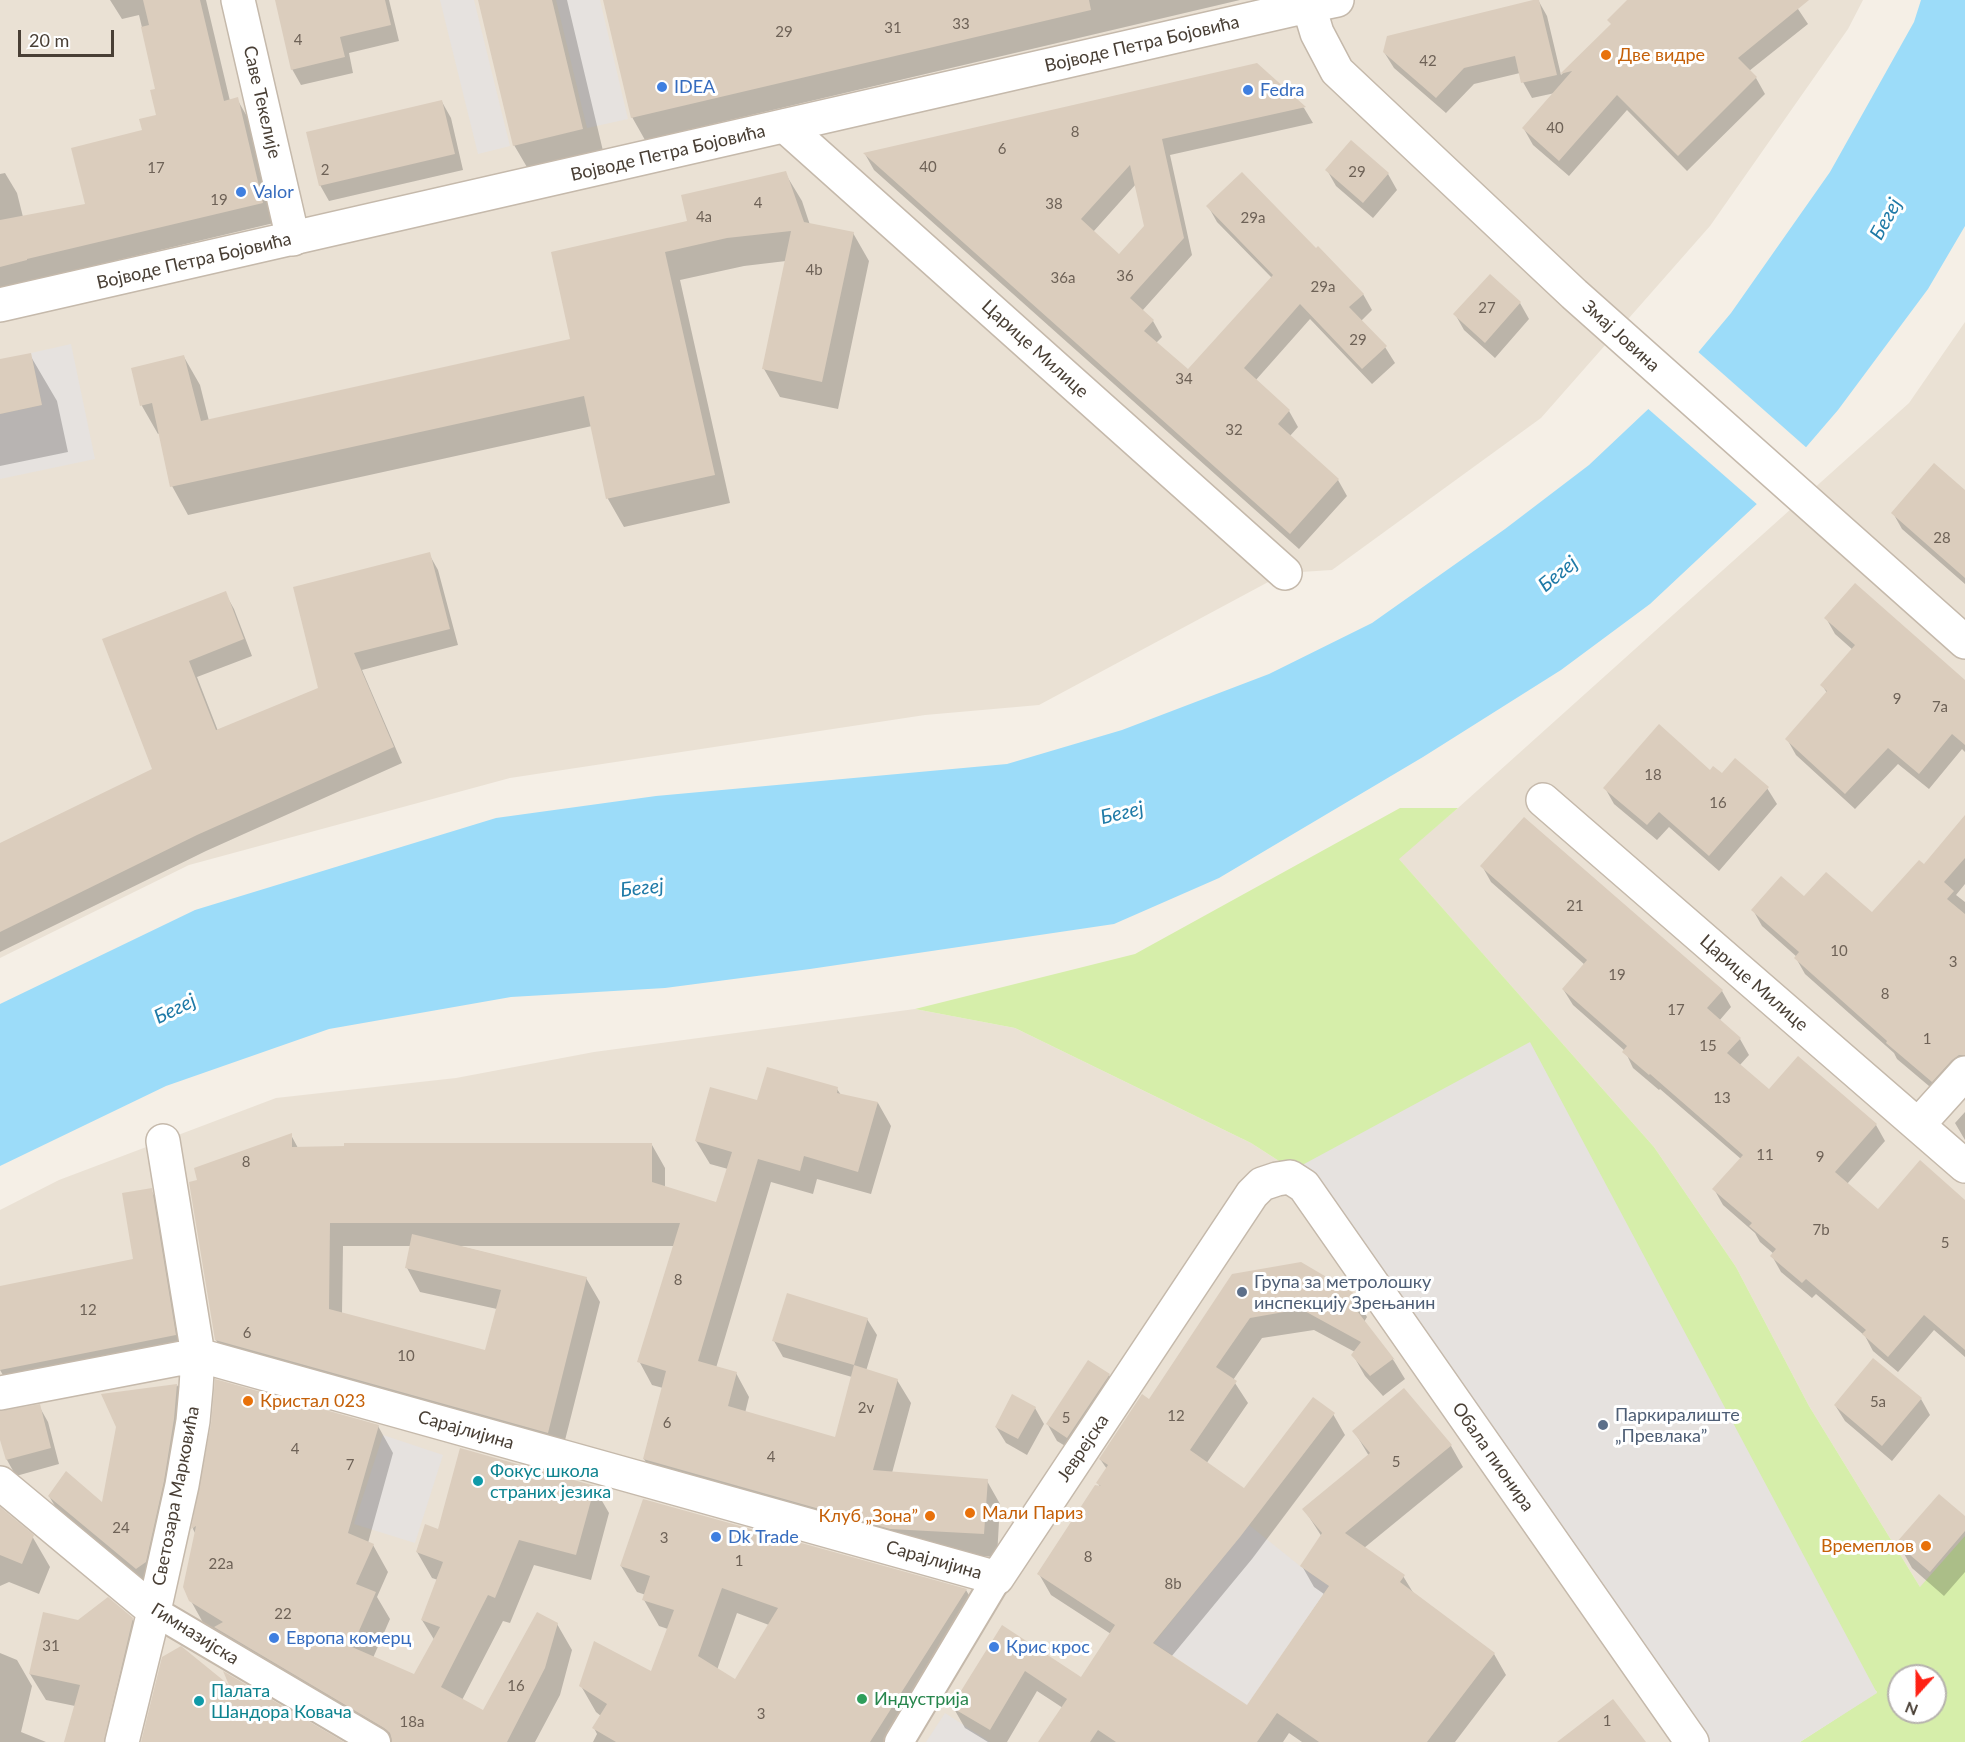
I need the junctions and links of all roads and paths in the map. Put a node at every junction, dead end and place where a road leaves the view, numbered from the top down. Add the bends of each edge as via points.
1 (238, 0) edge
2 (1317, 2) edge
3 (785, 126) junction
4 (293, 239) junction
5 (0, 305) edge
6 (1285, 573) dead end
7 (1965, 642) edge
8 (1543, 800) dead end
9 (1965, 1073) edge
10 (1918, 1125) junction
11 (163, 1141) dead end
12 (1965, 1167) edge
13 (1290, 1177) joint
14 (198, 1356) junction
15 (0, 1393) edge
16 (0, 1483) edge
17 (997, 1578) junction
18 (154, 1611) junction
19 (122, 1742) edge
20 (376, 1742) edge
21 (899, 1742) edge
22 (1692, 1742) edge

1 - 4 street, Саве Текелије
2 - 3 street, Војводе Петра Бојовића
2 - 7 street, Змај Јовина via 1317,33 1337,70 1597,314
3 - 4 street, Војводе Петра Бојовића
3 - 6 street, Царице Милице
4 - 5 street, Војводе Петра Бојовића
8 - 10 street, Царице Милице
9 - 10 street
10 - 12 street, Царице Милице
11 - 14 street, Светозара Марковића
13 - 17 street, Јеврејска via 1262,1184 1252,1194
13 - 22 street, Обала пионира via 1304,1186
14 - 15 street, Сарајлијина
14 - 17 street, Сарајлијина
14 - 18 street, Светозара Марковића via 193,1421 182,1485
16 - 18 street, Гимназијска
17 - 21 street, Јеврејска
18 - 19 street, Светозара Марковића
18 - 20 street, Гимназијска

